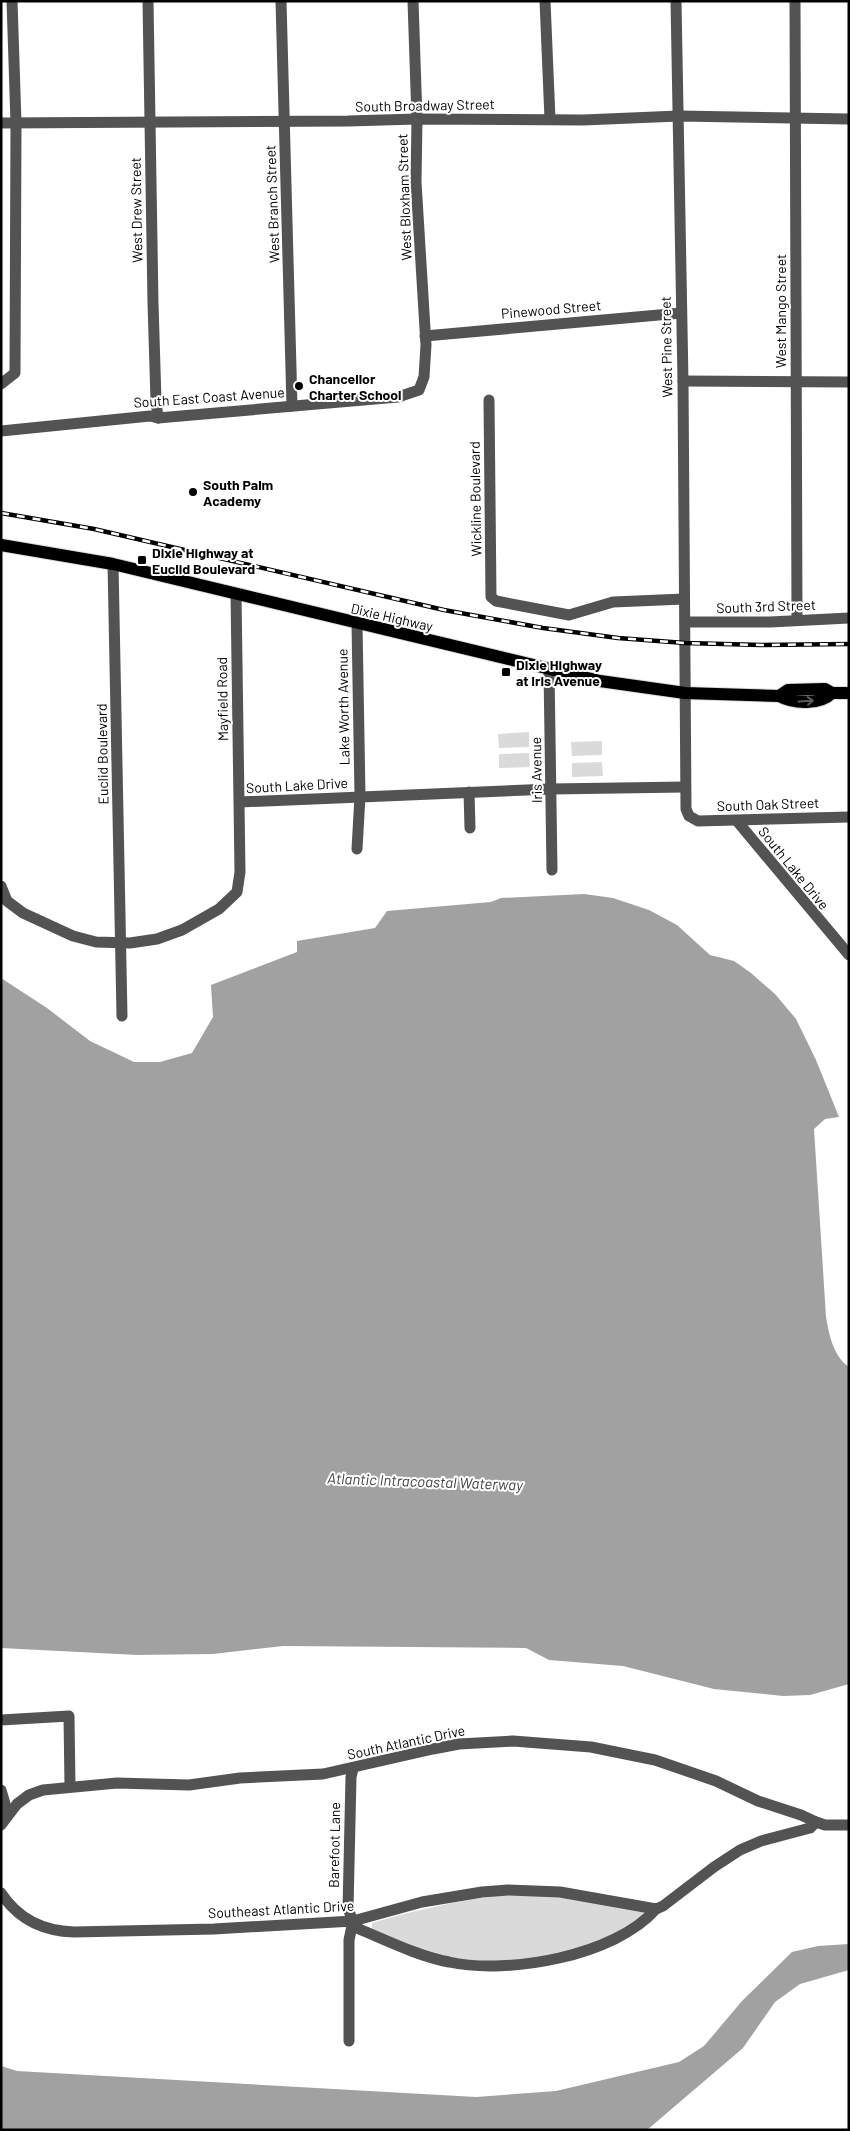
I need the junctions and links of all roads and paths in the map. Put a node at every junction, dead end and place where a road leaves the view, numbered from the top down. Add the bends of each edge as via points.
1 (12, 1) edge
2 (148, 1) edge
3 (281, 1) edge
4 (413, 1) edge
5 (545, 1) edge
6 (676, 1) edge
7 (795, 1) edge
8 (679, 116) junction
9 (417, 119) junction
10 (550, 119) junction
11 (795, 119) junction
12 (849, 119) edge
13 (284, 122) junction
14 (1, 123) edge
15 (16, 123) junction
16 (148, 123) junction
17 (681, 313) junction
18 (425, 336) junction
19 (682, 381) junction
20 (795, 382) junction
21 (849, 382) edge
22 (1, 384) edge
23 (418, 390) joint
24 (489, 400) dead end
25 (292, 406) junction
26 (158, 418) junction
27 (1, 430) edge
28 (1, 545) edge
29 (114, 564) junction
30 (236, 594) junction
31 (684, 599) junction
32 (849, 618) edge
33 (797, 620) junction
34 (685, 622) junction
35 (357, 624) junction
36 (549, 670) junction
37 (685, 693) junction
38 (849, 693) edge
39 (685, 787) junction
40 (551, 789) junction
41 (469, 792) junction
42 (360, 796) junction
43 (240, 802) junction
44 (849, 816) edge
45 (737, 821) junction
46 (470, 828) dead end
47 (357, 849) dead end
48 (552, 870) dead end
49 (1, 886) edge
50 (120, 943) junction
51 (849, 955) edge
52 (122, 1016) dead end
53 (1, 1720) edge
54 (353, 1768) junction
55 (70, 1786) junction
56 (1, 1790) edge
57 (8, 1814) junction
58 (816, 1822) junction
59 (1, 1825) edge
60 (849, 1825) edge
61 (1, 1893) edge
62 (656, 1910) junction
63 (353, 1921) junction
64 (349, 2040) dead end

1 - 15 street
2 - 16 street, West Drew Street
3 - 13 street, West Branch Street
4 - 9 street, West Bloxham Street
5 - 10 street
6 - 8 street, West Pine Street
7 - 11 street, West Mango Street
8 - 10 street, South Broadway Street
8 - 11 street, South Broadway Street
8 - 17 street, West Pine Street
9 - 10 street, South Broadway Street
9 - 13 street, South Broadway Street
9 - 18 street, West Bloxham Street via 416,182
11 - 12 street, South Broadway Street
11 - 20 street, West Mango Street
13 - 16 street, South Broadway Street
13 - 25 street, West Branch Street
14 - 15 street, South Broadway Street
15 - 16 street, South Broadway Street
15 - 22 street via 16,373
16 - 26 street, West Drew Street
17 - 18 street, Pinewood Street
17 - 19 street, West Pine Street
18 - 23 street, West Bloxham Street via 424,377
19 - 20 street
19 - 31 street, West Pine Street
20 - 21 street
20 - 33 street, West Mango Street
23 - 25 street, South East Coast Avenue via 398,397
24 - 31 street, Wickline Boulevard via 491,597 496,601 569,615 613,602
25 - 26 street, South East Coast Avenue
26 - 27 street, South East Coast Avenue via 150,416
28 - 29 main road, Dixie Highway
29 - 30 main road, Dixie Highway
29 - 50 street, Euclid Boulevard
30 - 35 main road, Dixie Highway
30 - 43 street, Mayfield Road
31 - 34 street, West Pine Street
32 - 33 street, South 3rd Street
33 - 34 street, South 3rd Street
34 - 37 street, West Pine Street
35 - 36 main road, Dixie Highway
35 - 42 street, Lake Worth Avenue
36 - 37 main road, Dixie Highway
36 - 40 street, Iris Avenue
37 - 38 main road, Dixie Highway via 779,696 788,690 824,689 832,694
37 - 39 street, West Pine Street
39 - 40 street, South Lake Drive
39 - 45 street, South Oak Street via 689,816 698,821
40 - 41 street, South Lake Drive
40 - 48 street, Iris Avenue
41 - 42 street, South Lake Drive
41 - 46 street
42 - 43 street, South Lake Drive
42 - 47 street, Lake Worth Avenue
43 - 50 street, South Lake Drive via 237,892 219,909 182,930 157,939
44 - 45 street, South Oak Street
45 - 51 street, South Lake Drive
49 - 50 street, South Lake Drive via 6,901 31,917 73,936 96,942
50 - 52 street, Euclid Boulevard
53 - 55 street via 69,1716
54 - 55 street, South Atlantic Drive via 323,1774 240,1778 189,1785
54 - 58 street, South Atlantic Drive via 459,1744 557,1743 656,1760
54 - 63 street, Barefoot Lane via 350,1777 348,1909
55 - 57 street, South Atlantic Drive via 29,1795
56 - 57 street
57 - 59 street, South Atlantic Drive
58 - 60 street, South Atlantic Drive
58 - 62 street via 810,1828 740,1850
61 - 63 street, Southeast Atlantic Drive via 25,1918 61,1932
62 - 63 street, Southeast Atlantic Drive via 560,1892 508,1890 422,1902
62 - 63 street via 632,1929 585,1950 558,1959 512,1965 471,1965 435,1958 359,1929
63 - 64 street, Barefoot Lane via 349,1940

